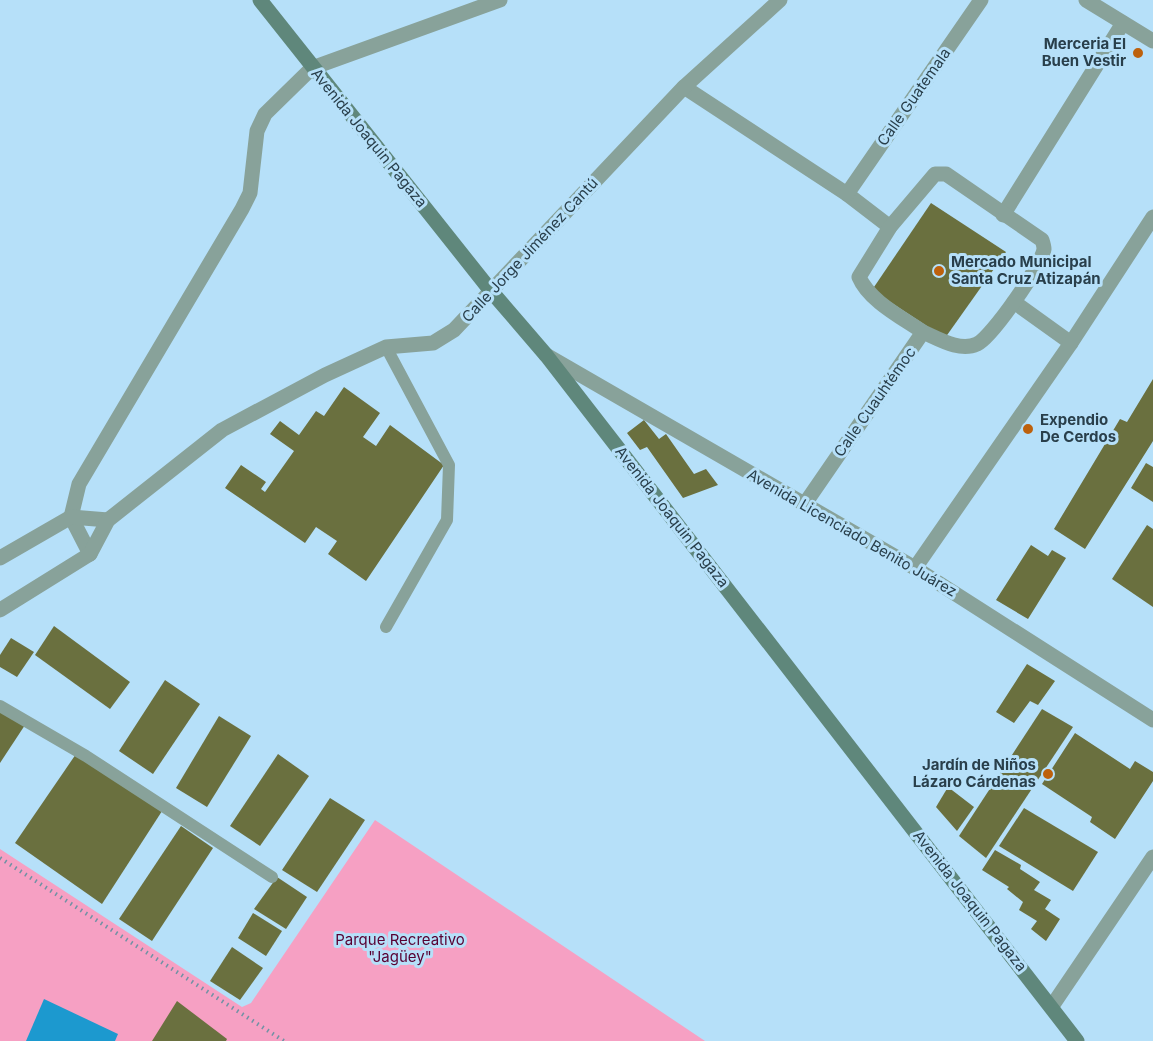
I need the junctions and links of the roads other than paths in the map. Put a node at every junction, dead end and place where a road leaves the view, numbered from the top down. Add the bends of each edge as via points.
1 (260, 0) edge
2 (500, 0) edge
3 (780, 0) edge
4 (981, 0) edge
5 (1086, 0) edge
6 (1123, 23) junction
7 (1153, 41) edge
8 (312, 68) junction
9 (684, 87) junction
10 (847, 194) junction
11 (1003, 214) junction
12 (1153, 217) edge
13 (890, 227) junction
14 (490, 291) junction
15 (1014, 302) junction
16 (923, 332) junction
17 (1071, 343) junction
18 (386, 347) junction
19 (546, 355) junction
20 (804, 505) junction
21 (70, 517) junction
22 (108, 520) junction
23 (90, 554) junction
24 (0, 558) edge
25 (915, 568) junction
26 (0, 610) edge
27 (386, 627) dead end
28 (0, 706) edge
29 (1153, 720) edge
30 (1153, 857) edge
31 (272, 877) dead end
32 (1052, 1006) junction
33 (1077, 1041) edge

1 - 8 main road, Avenida Joaquin Pagaza
2 - 8 street
3 - 9 street, Calle Jorge Jiménez Cantú
4 - 10 street, Calle Guatemala
5 - 6 street
6 - 7 street
6 - 11 street
8 - 14 main road, Avenida Joaquin Pagaza
8 - 21 street via 265,114 257,132 250,193 79,484
9 - 10 street
9 - 14 street, Calle Jorge Jiménez Cantú
10 - 13 street
11 - 13 street, Calle Cuauhtémoc via 956,179 935,174
11 - 15 street, Calle Cuauhtémoc via 1042,240 1044,248
12 - 17 street
13 - 16 street via 860,277 862,285
14 - 18 street, Calle Jorge Jiménez Cantú via 460,324 433,343
14 - 19 main road, Avenida Joaquin Pagaza
15 - 16 street, Calle Cuauhtémoc via 977,344 953,345
15 - 17 street
16 - 20 street, Calle Cuauhtémoc
17 - 25 street
18 - 22 street, Calle Jorge Jiménez Cantú via 222,430
18 - 27 lane via 449,465 447,520
19 - 20 street, Avenida Licenciado Benito Juárez
19 - 32 main road, Avenida Joaquin Pagaza
20 - 25 street, Avenida Licenciado Benito Juárez
21 - 22 street
21 - 23 street
21 - 24 street
22 - 23 street, Calle Jorge Jiménez Cantú
23 - 26 street
25 - 29 street, Avenida Licenciado Benito Juárez
28 - 31 lane via 86,756
30 - 32 street
32 - 33 main road, Avenida Joaquin Pagaza

